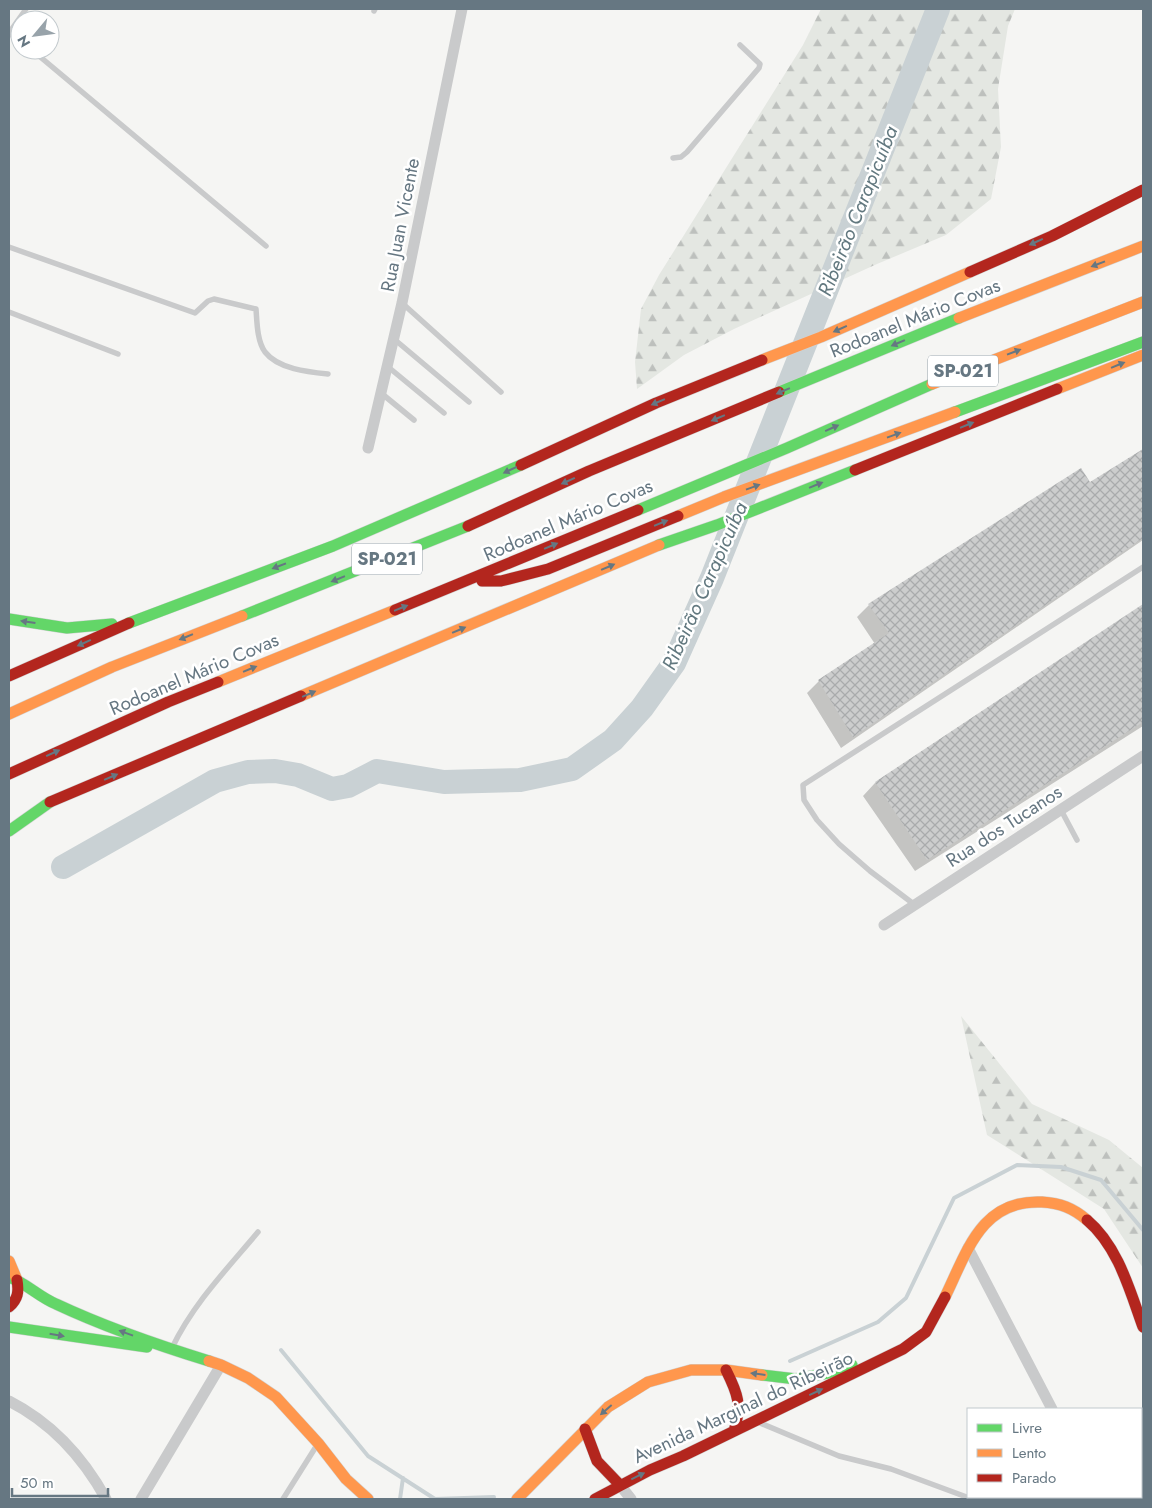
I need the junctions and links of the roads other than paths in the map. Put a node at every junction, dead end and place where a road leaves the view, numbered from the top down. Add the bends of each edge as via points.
1 (26, 9) edge
2 (462, 9) edge
3 (9, 33) edge
4 (740, 45) dead end
5 (44, 60) edge
6 (673, 158) dead end
7 (1143, 190) edge
8 (266, 246) dead end
9 (1143, 246) edge
10 (9, 247) edge
11 (1143, 302) edge
12 (402, 303) junction
13 (9, 312) edge
14 (394, 339) junction
15 (1143, 342) edge
16 (118, 354) dead end
17 (1143, 355) edge
18 (387, 366) junction
19 (328, 374) dead end
20 (501, 392) dead end
21 (381, 393) junction
22 (469, 402) dead end
23 (444, 413) dead end
24 (414, 420) dead end
25 (368, 448) dead end
26 (1143, 567) edge
27 (465, 582) junction
28 (9, 620) edge
29 (129, 623) junction
30 (9, 676) edge
31 (9, 714) edge
32 (1143, 756) edge
33 (9, 774) edge
34 (50, 802) junction
35 (1061, 810) junction
36 (9, 824) edge
37 (9, 831) edge
38 (1077, 840) dead end
39 (915, 904) junction
40 (884, 925) dead end
41 (258, 1232) dead end
42 (968, 1248) junction
43 (9, 1261) edge
44 (1123, 1277) junction
45 (13, 1279) edge
46 (1143, 1304) edge
47 (9, 1307) edge
48 (9, 1327) edge
49 (1143, 1327) edge
50 (906, 1347) junction
51 (171, 1350) junction
52 (221, 1365) junction
53 (726, 1370) junction
54 (9, 1401) edge
55 (1051, 1408) edge
56 (754, 1421) junction
57 (585, 1429) junction
58 (734, 1431) junction
59 (318, 1443) junction
60 (620, 1485) junction
61 (967, 1497) edge
62 (106, 1499) edge
63 (141, 1499) edge
64 (283, 1499) edge
65 (368, 1499) edge
66 (518, 1499) edge
67 (595, 1499) edge
68 (631, 1499) edge

1 - 3 lane
2 - 12 street, Rua Juan Vicente
4 - 6 lane via 758,60 759,68 687,152 682,157
5 - 8 lane
7 -> 29 main road via 1052,236 820,337 656,403 333,546
9 -> 31 main road, Rodoanel Mário Covas / SP-021 via 804,382 446,536 112,667
10 - 19 lane via 195,313 214,299 256,309 264,351 274,360 298,369
27 -> 11 main road, Rodoanel Mário Covas / SP-021 via 787,448 956,373
12 - 14 street, Rua Juan Vicente
12 - 20 lane
13 - 16 lane
14 - 18 street, Rua Juan Vicente
14 - 22 lane
27 -> 15 main road via 502,581 548,569 724,498
34 -> 17 main road via 663,544
18 - 21 street, Rua Juan Vicente
18 - 23 lane
21 - 24 lane
21 - 25 street, Rua Juan Vicente
26 - 39 lane via 803,784 804,800 839,844
33 -> 27 main road, Rodoanel Mário Covas / SP-021 via 168,702
29 -> 28 main road via 67,628
29 -> 30 main road
32 - 35 street, Rua dos Tucanos
34 - 36 main road
34 - 37 main road
35 - 38 lane
35 - 39 street, Rua dos Tucanos
39 - 40 street, Rua dos Tucanos
41 - 51 lane via 182,1326
42 - 44 main road, Avenida Marginal do Ribeirão via 985,1223 998,1212 1021,1203 1039,1201 1065,1206 1082,1214 1100,1231
42 - 50 main road, Avenida Marginal do Ribeirão via 944,1301 926,1331
42 - 55 street
43 - 45 main road
44 - 46 main road, Avenida Marginal do Ribeirão
44 - 49 main road, Avenida Marginal do Ribeirão
45 - 47 main road via 19,1294
51 -> 45 main road via 53,1303
48 -> 51 main road
50 -> 53 main road, Avenida Marginal do Ribeirão via 828,1373 796,1379
56 -> 50 main road, Avenida Marginal do Ribeirão
51 - 52 main road
52 - 59 main road via 276,1397
52 - 63 street
53 -> 57 main road, Avenida Marginal do Ribeirão via 691,1370 648,1382 608,1407
53 - 58 main road via 740,1398
54 - 62 street via 27,1410 72,1449
56 - 58 main road, Avenida Marginal do Ribeirão
56 - 61 lane via 839,1456 891,1469
57 - 60 main road via 597,1461
57 - 66 main road, Avenida Marginal do Ribeirão
60 -> 58 main road, Avenida Marginal do Ribeirão
59 - 64 lane
59 - 65 main road via 346,1480
60 - 67 main road, Avenida Marginal do Ribeirão
60 - 68 street

